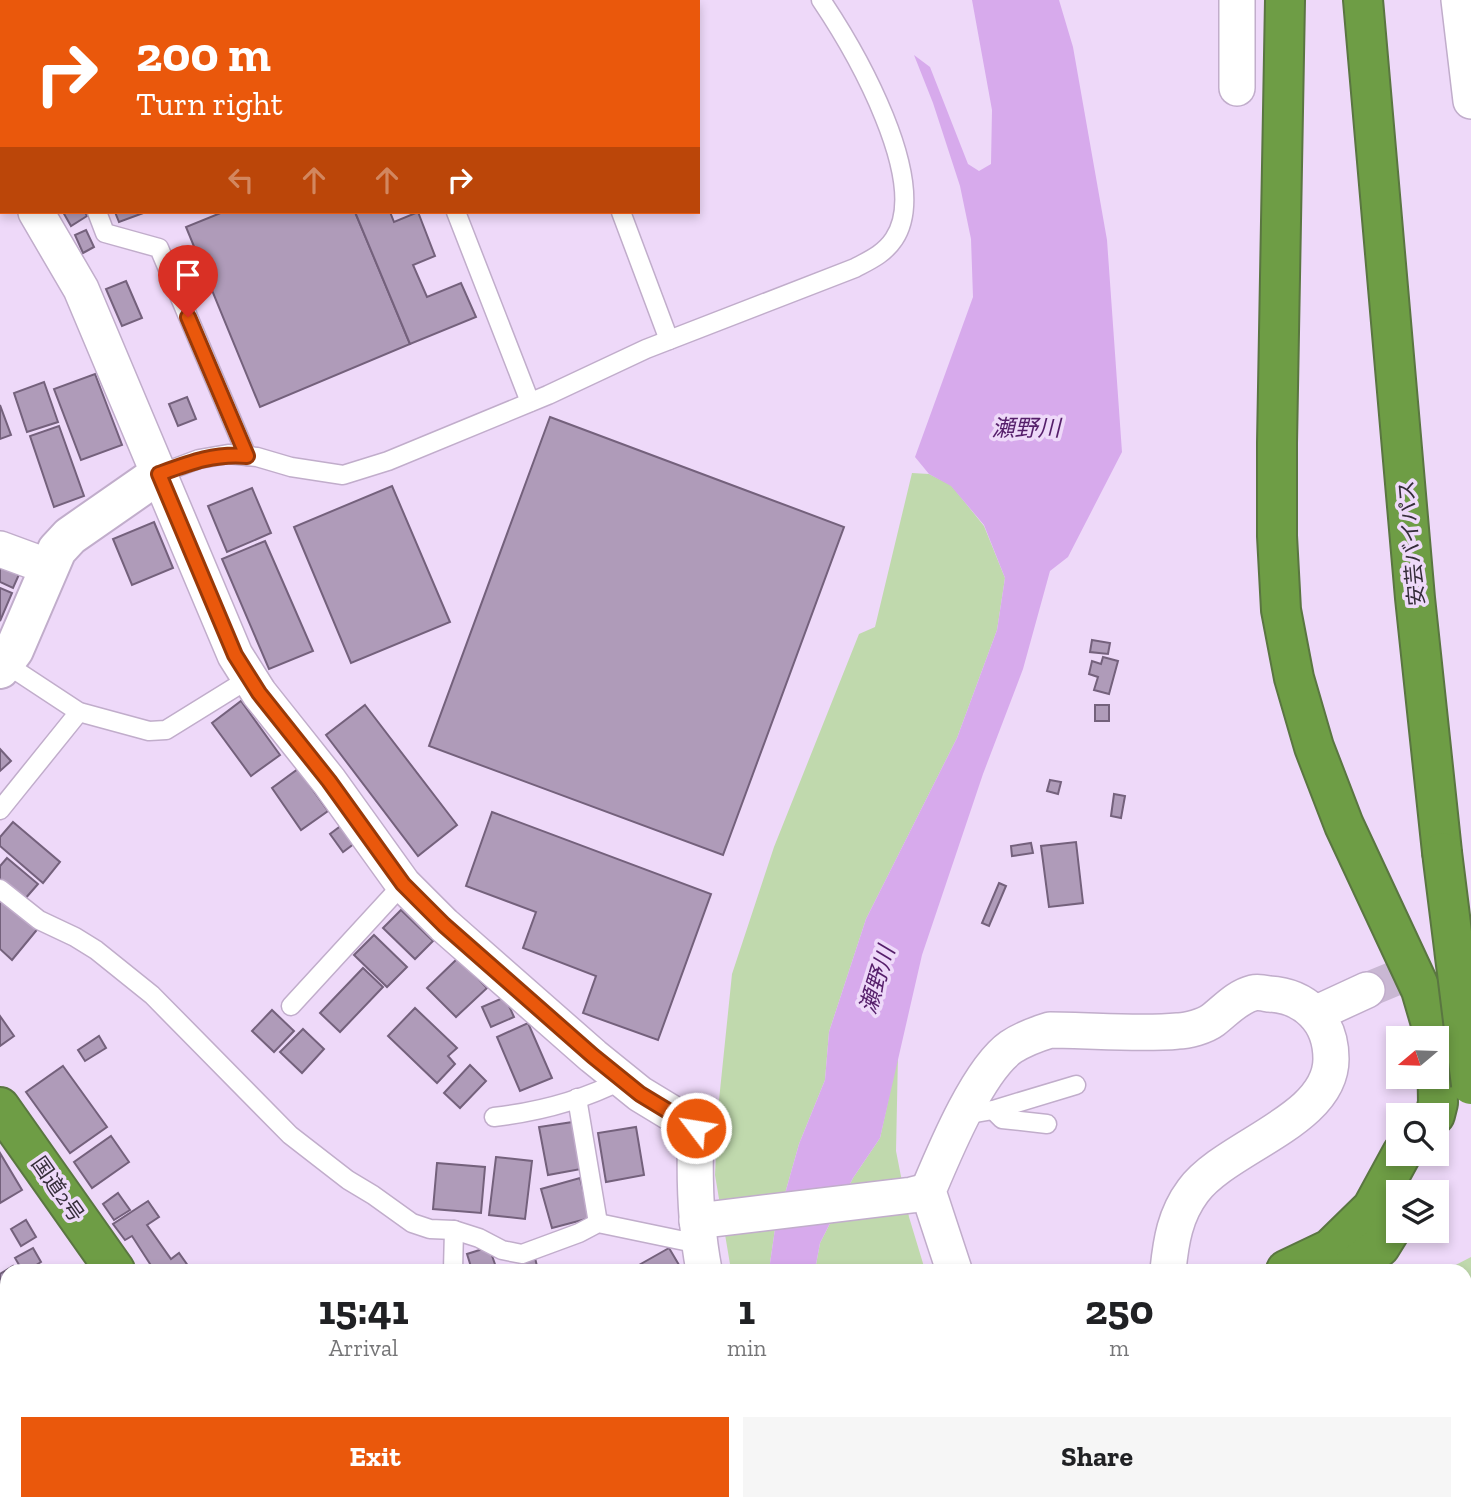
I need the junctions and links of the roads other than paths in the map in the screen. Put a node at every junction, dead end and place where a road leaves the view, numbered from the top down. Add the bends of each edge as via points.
1 (821, 0) edge
2 (1237, 0) edge
3 (1264, 0) edge
4 (1285, 0) edge
5 (1363, 0) edge
6 (1459, 0) edge
7 (1237, 88) dead end
8 (1471, 101) edge
9 (37, 214) edge
10 (98, 214) edge
11 (457, 214) edge
12 (622, 214) edge
13 (669, 340) junction
14 (530, 402) junction
15 (247, 456) junction
16 (159, 474) junction
17 (0, 549) edge
18 (49, 568) junction
19 (2, 664) edge
20 (250, 678) junction
21 (79, 712) junction
22 (0, 810) edge
23 (403, 884) junction
24 (0, 889) edge
25 (1471, 947) edge
26 (1430, 964) joint
27 (1471, 978) edge
28 (1367, 990) tunnel mouth
29 (291, 1006) dead end
30 (1315, 1014) junction
31 (1406, 1026) edge
32 (1432, 1026) edge
33 (622, 1080) junction
34 (1076, 1085) dead end
35 (1471, 1085) edge
36 (577, 1098) junction
37 (0, 1107) edge
38 (978, 1113) junction
39 (494, 1117) dead end
40 (1047, 1124) dead end
41 (1395, 1166) edge
42 (920, 1193) junction
43 (597, 1223) junction
44 (454, 1230) junction
45 (1386, 1237) edge
46 (702, 1239) edge
47 (112, 1264) edge
48 (453, 1264) edge
49 (951, 1264) edge
50 (1169, 1264) edge
51 (1299, 1264) edge
52 (1356, 1264) edge

1 - 13 lane via 886,118 899,160 900,227 879,256
2 - 7 street
3 - 31 highway via 1254,439 1262,614 1293,757 1400,999
4 - 32 highway via 1277,496 1281,610 1314,747 1344,825 1421,990
5 - 35 highway, 安芸バイパス, bridge via 1415,598
6 - 8 street
9 - 16 street via 81,289
10 - 15 lane via 105,233 159,248
11 - 14 lane
12 - 13 lane
13 - 14 lane
14 - 15 lane via 343,475
15 - 16 lane via 199,458
16 - 18 street via 70,536
16 - 20 street via 235,655
17 - 18 street
18 - 19 street via 15,650
19 - 21 lane
20 - 21 lane via 166,730 149,731
20 - 23 street
21 - 22 lane
23 - 29 lane
23 - 33 street
24 - 44 lane via 38,920 96,950 152,995 290,1135 328,1165 412,1223
25 - 26 street
26 - 27 lane
28 - 30 street
30 - 38 street via 1307,1004 1285,995 1254,993 1228,1006 1211,1022 1180,1031 1050,1030 1032,1035 990,1066
30 - 50 street via 1326,1032 1331,1058 1328,1080 1300,1113 1218,1166 1194,1189 1178,1216
33 - 36 lane
33 - 46 street via 696,1128
34 - 38 lane
36 - 39 lane
36 - 43 lane
37 - 47 highway, 国道2号
38 - 40 lane
38 - 42 street
41 - 51 highway via 1372,1208 1330,1249
42 - 46 street
42 - 49 street
43 - 44 lane via 522,1254
43 - 46 lane
44 - 48 lane
45 - 52 highway

